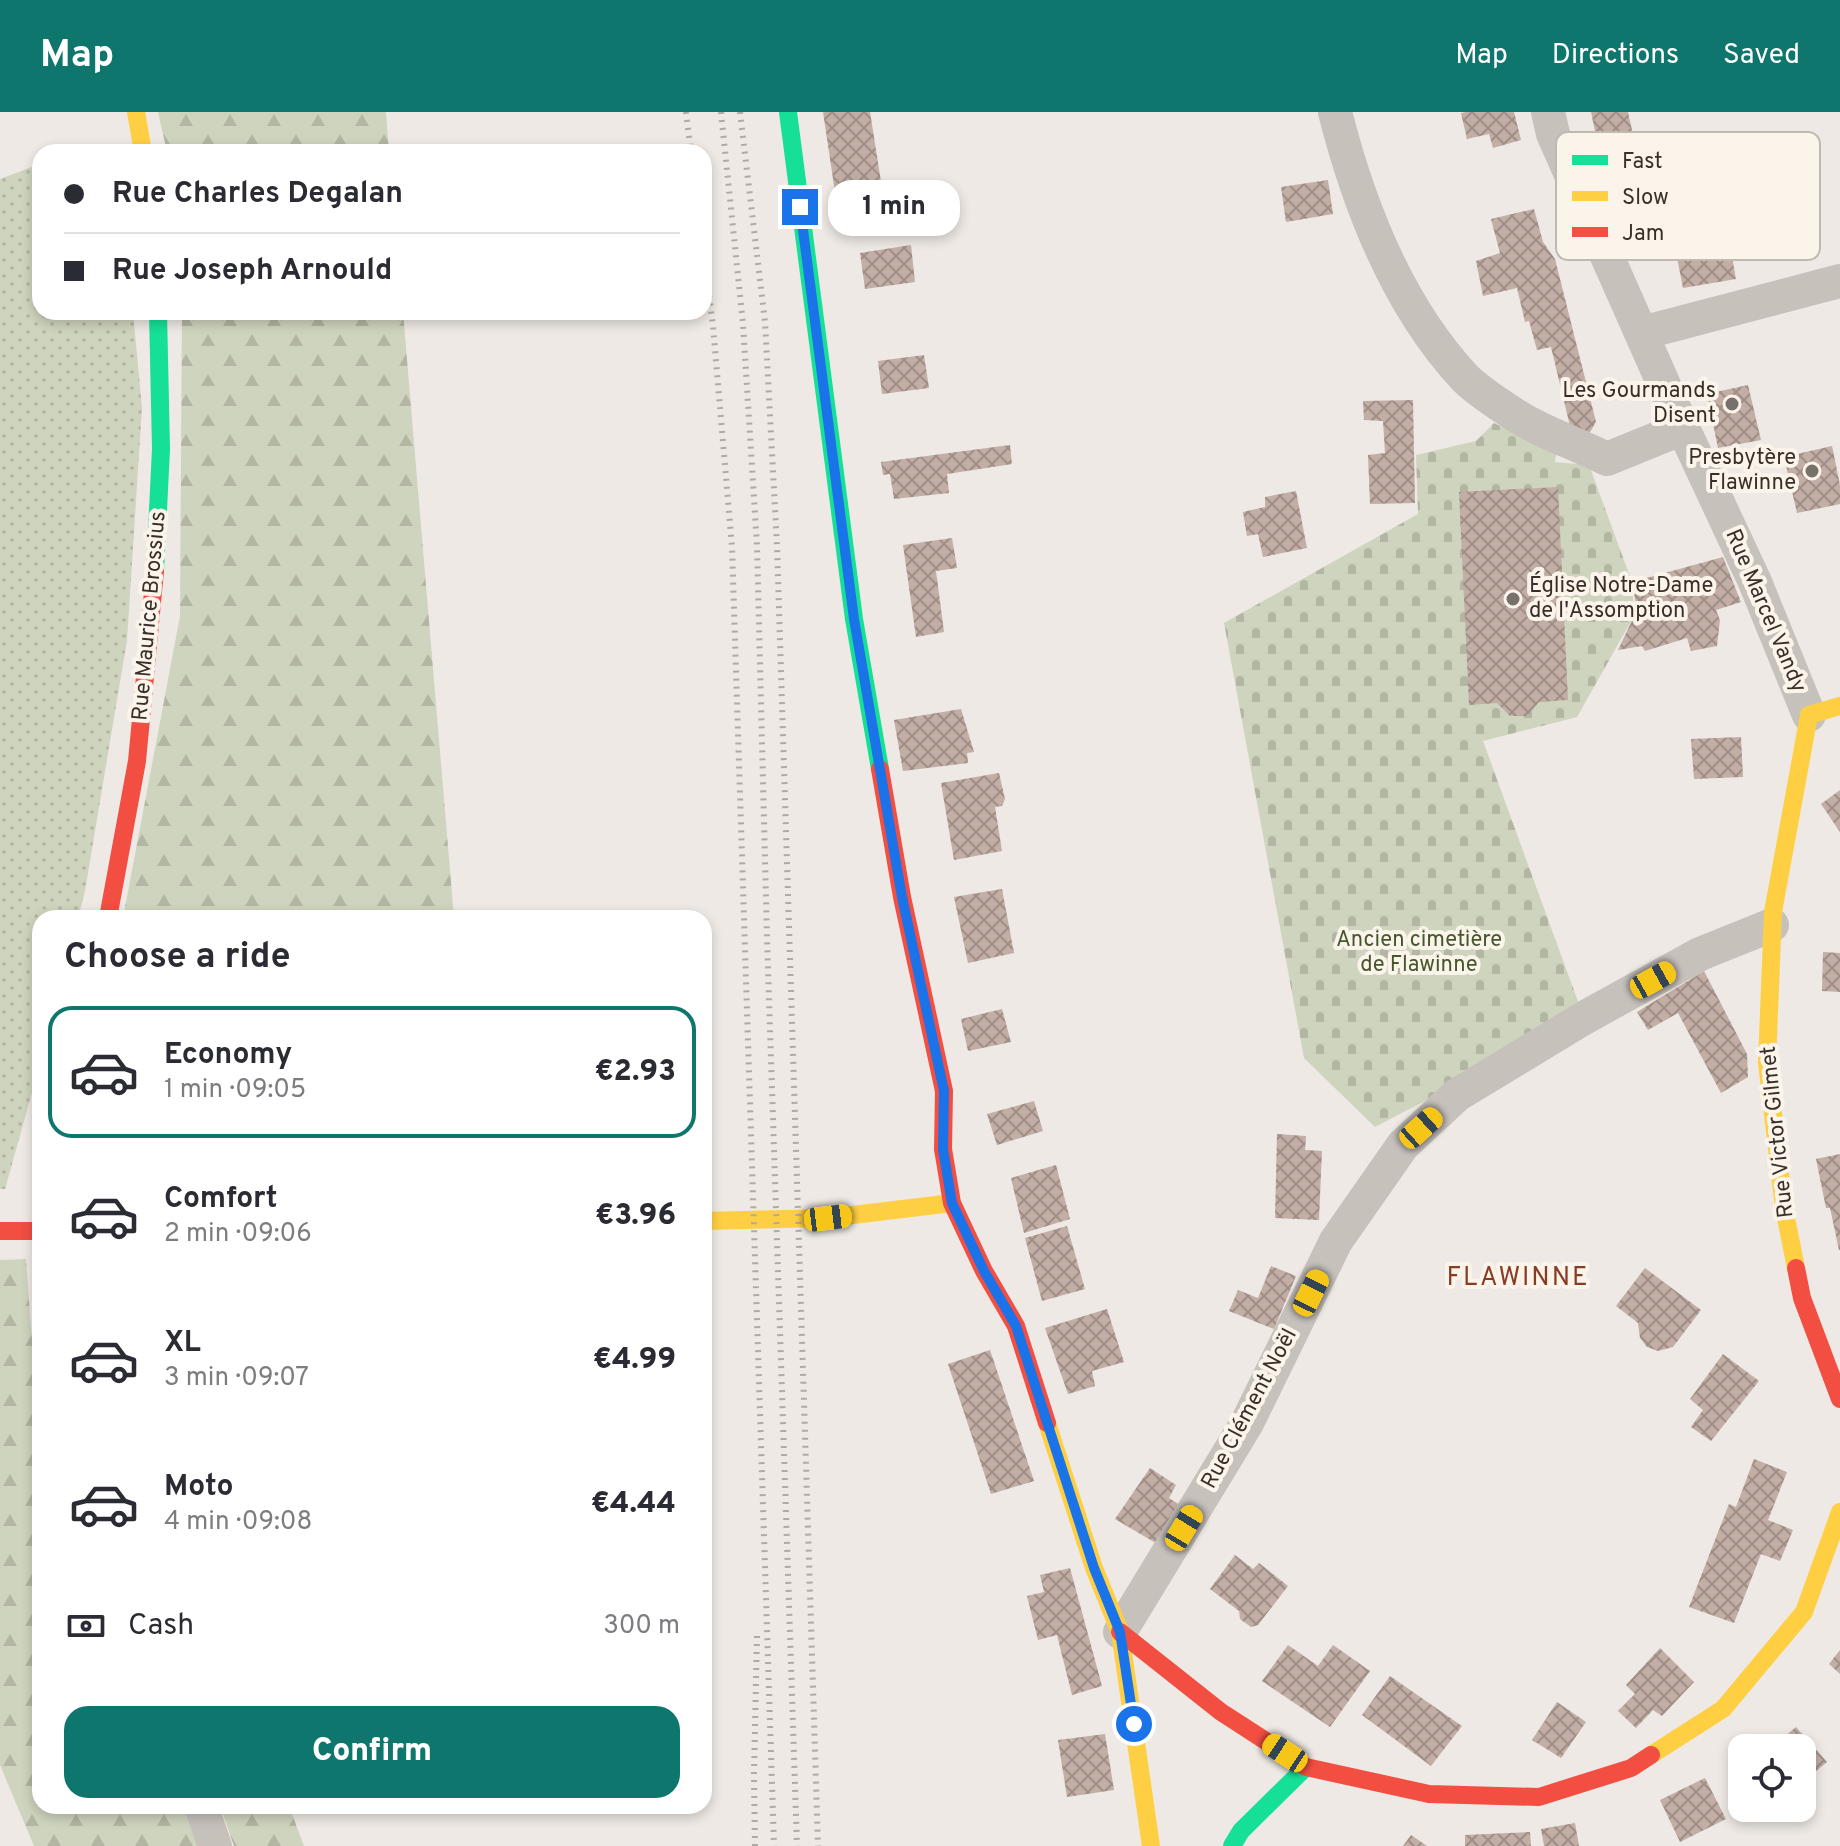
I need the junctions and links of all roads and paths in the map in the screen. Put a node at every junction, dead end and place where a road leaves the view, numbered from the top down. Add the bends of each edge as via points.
1 (136, 112) edge
2 (788, 112) edge
3 (1335, 112) edge
4 (1548, 112) edge
5 (1556, 141) edge
6 (142, 144) edge
7 (1609, 260) edge
8 (1840, 281) edge
9 (158, 320) edge
10 (1642, 333) junction
11 (1683, 428) junction
12 (1825, 710) edge
13 (110, 910) edge
14 (1772, 925) junction
15 (952, 1203) junction
16 (712, 1221) edge
17 (0, 1231) edge
18 (32, 1231) edge
19 (1840, 1399) edge
20 (1840, 1512) edge
21 (1840, 1585) edge
22 (1804, 1612) junction
23 (1120, 1632) junction
24 (1306, 1767) junction
25 (204, 1814) edge
26 (215, 1846) edge
27 (1151, 1846) edge
28 (1232, 1846) edge

1 - 6 street
2 - 15 street via 854,619 902,897 944,1091 943,1149
3 - 11 street via 1371,224 1407,303 1466,379 1511,413 1607,459
4 - 5 street, Rue Marcel Vandy
7 - 10 street, Rue Marcel Vandy
8 - 10 street
9 - 13 street, Rue Maurice Brossius via 160,493 145,695
10 - 11 street, Rue Marcel Vandy
11 - 12 street, Rue Marcel Vandy via 1755,582
12 - 14 street, Rue Victor Gilmet
14 - 19 street, Rue Victor Gilmet via 1767,1063 1784,1208 1802,1298
14 - 23 street, Rue Clément Noël via 1700,954 1584,1018 1457,1095 1403,1145 1336,1241 1247,1423
15 - 16 street via 828,1218
15 - 23 street via 1016,1326 1094,1568
17 - 18 street
20 - 22 street
21 - 22 street
22 - 24 street via 1723,1709 1631,1768 1539,1797 1429,1794
23 - 24 street via 1221,1712
23 - 27 street
24 - 28 street
25 - 26 street

